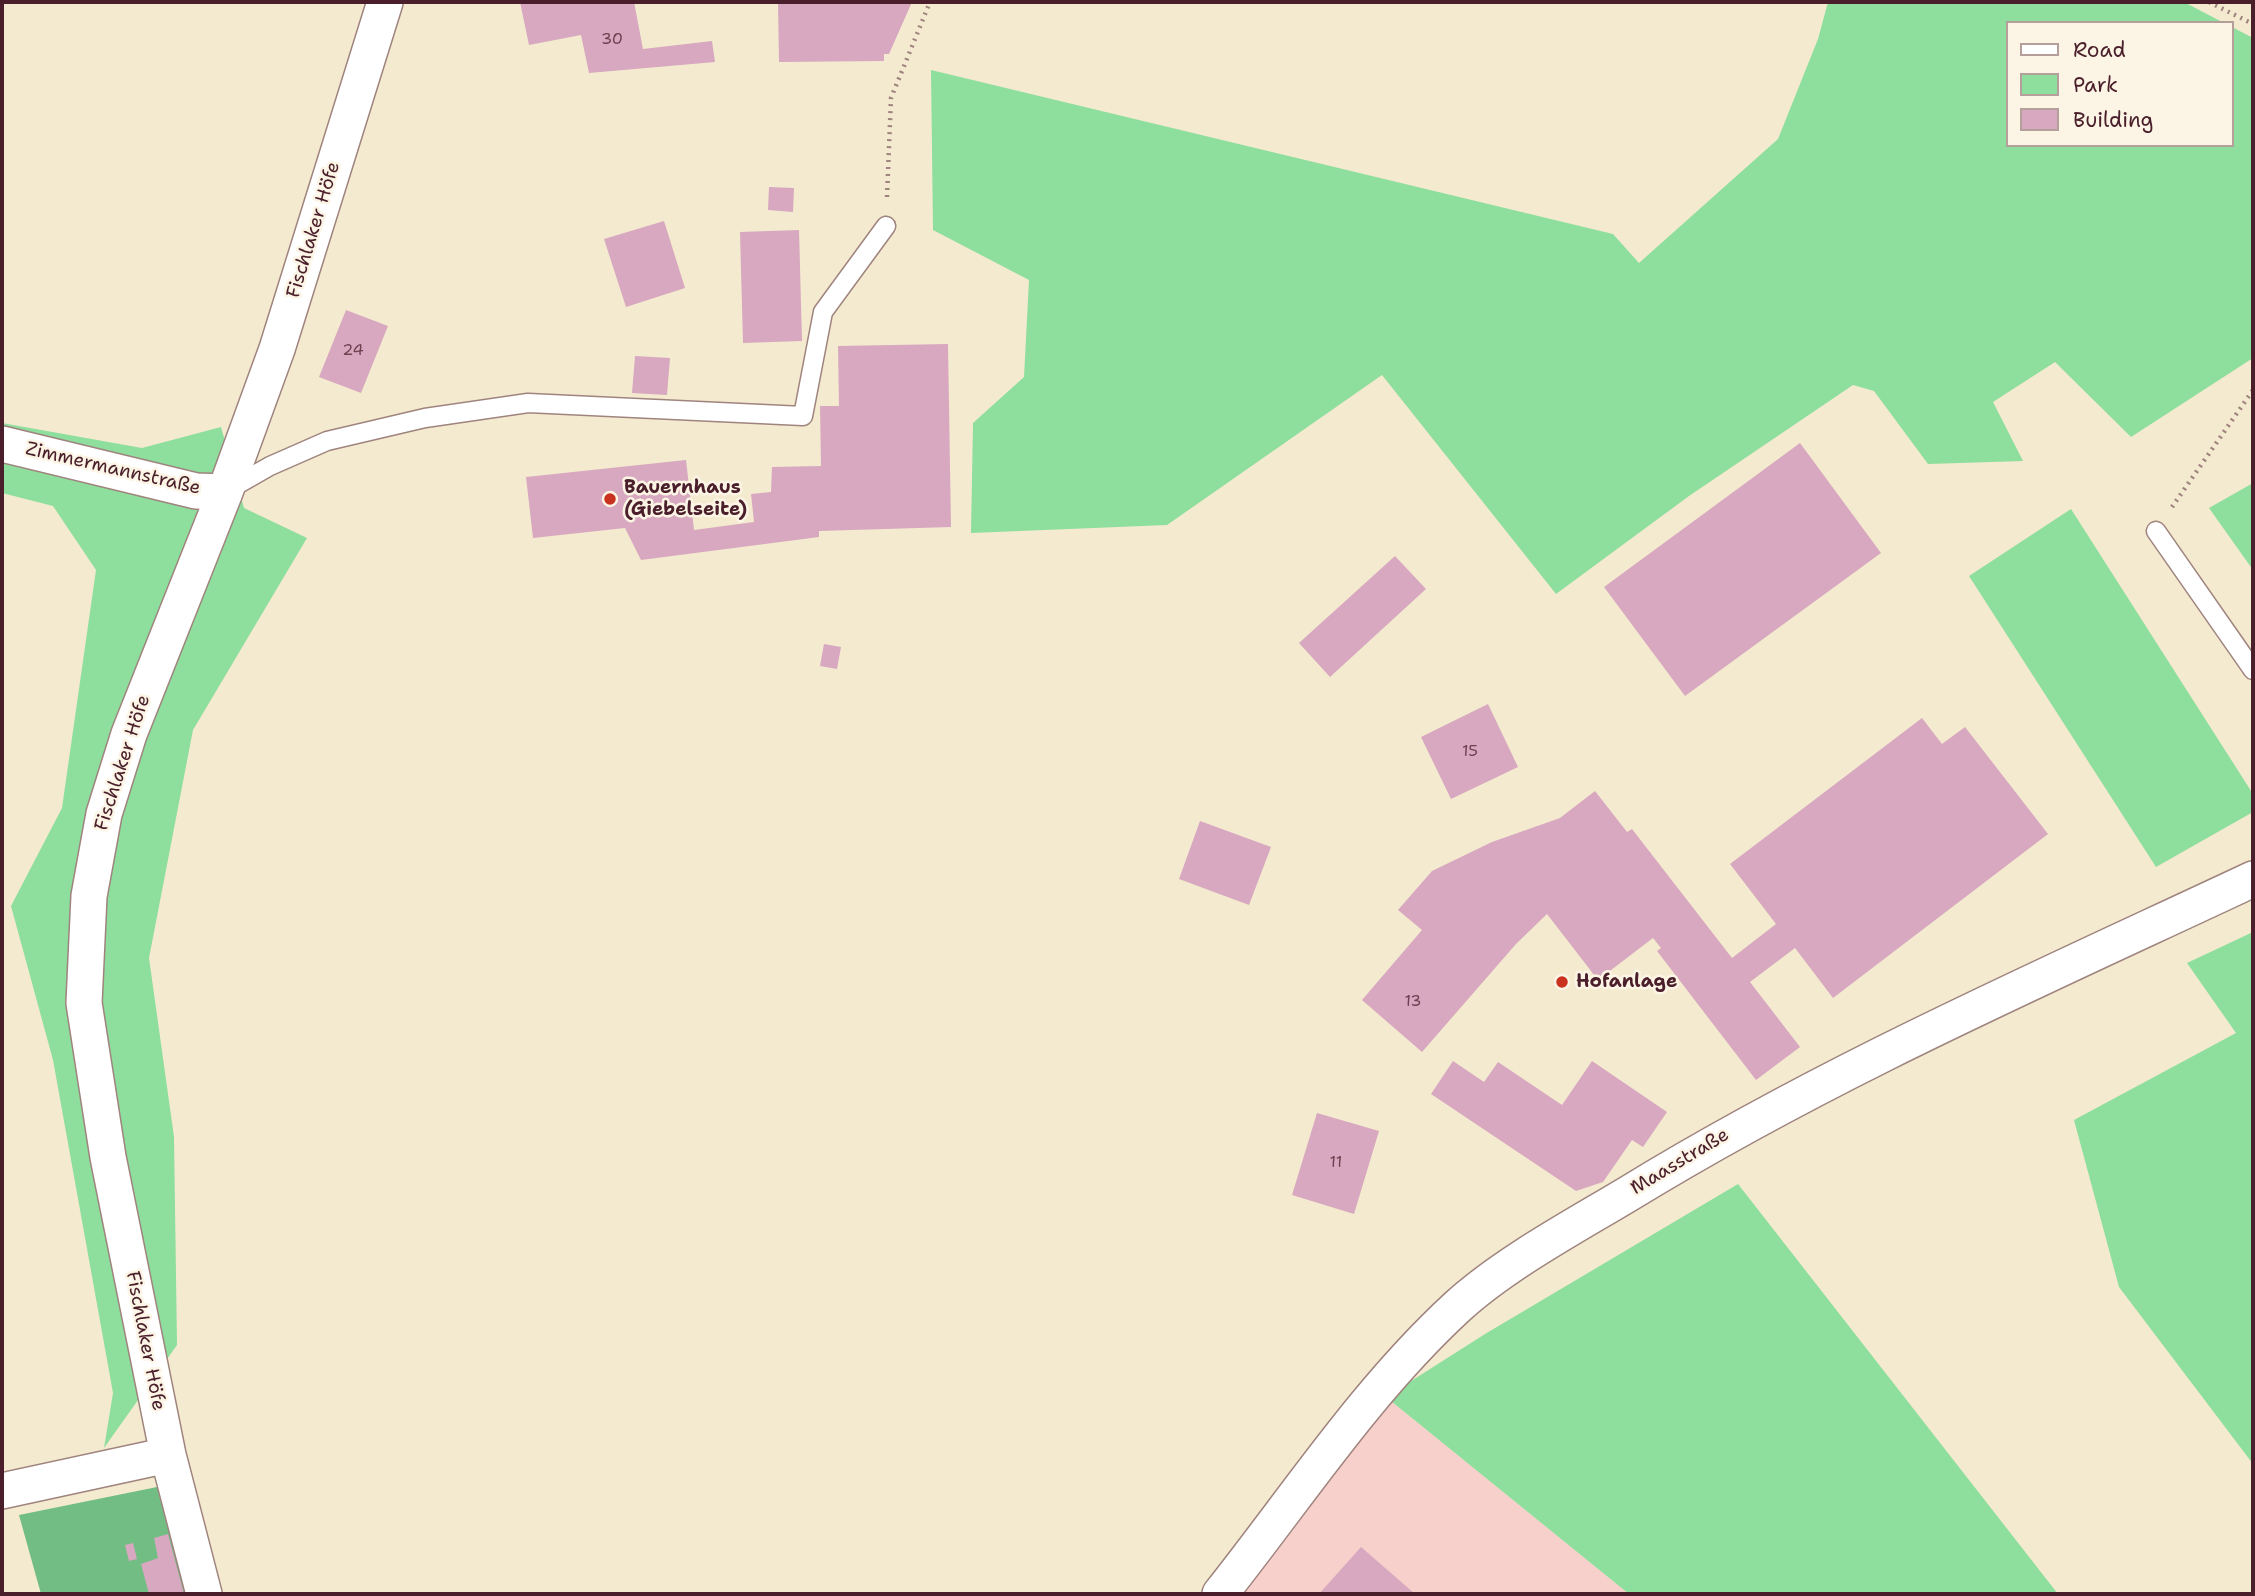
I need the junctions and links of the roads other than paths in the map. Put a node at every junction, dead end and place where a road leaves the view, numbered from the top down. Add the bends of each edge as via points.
1 (386, 2) edge
2 (886, 226) road end
3 (2, 444) edge
4 (225, 492) junction
5 (2156, 531) road end
6 (2253, 670) edge
7 (2253, 879) edge
8 (168, 1455) junction
9 (2, 1492) edge
10 (204, 1594) edge
11 (1220, 1594) edge

1 - 4 street, Fischlaker Höfe via 277,349
2 - 4 lane via 823,312 803,416 528,403 425,418 327,441
3 - 4 street, Zimmermannstraße via 196,491
4 - 8 street, Fischlaker Höfe via 129,734 104,814 89,896 84,1003 108,1157
5 - 6 lane
7 - 11 street, Maasstraße via 1967,1013 1724,1135 1542,1247 1460,1305 1401,1362
8 - 9 street
8 - 10 street, Fischlaker Höfe

